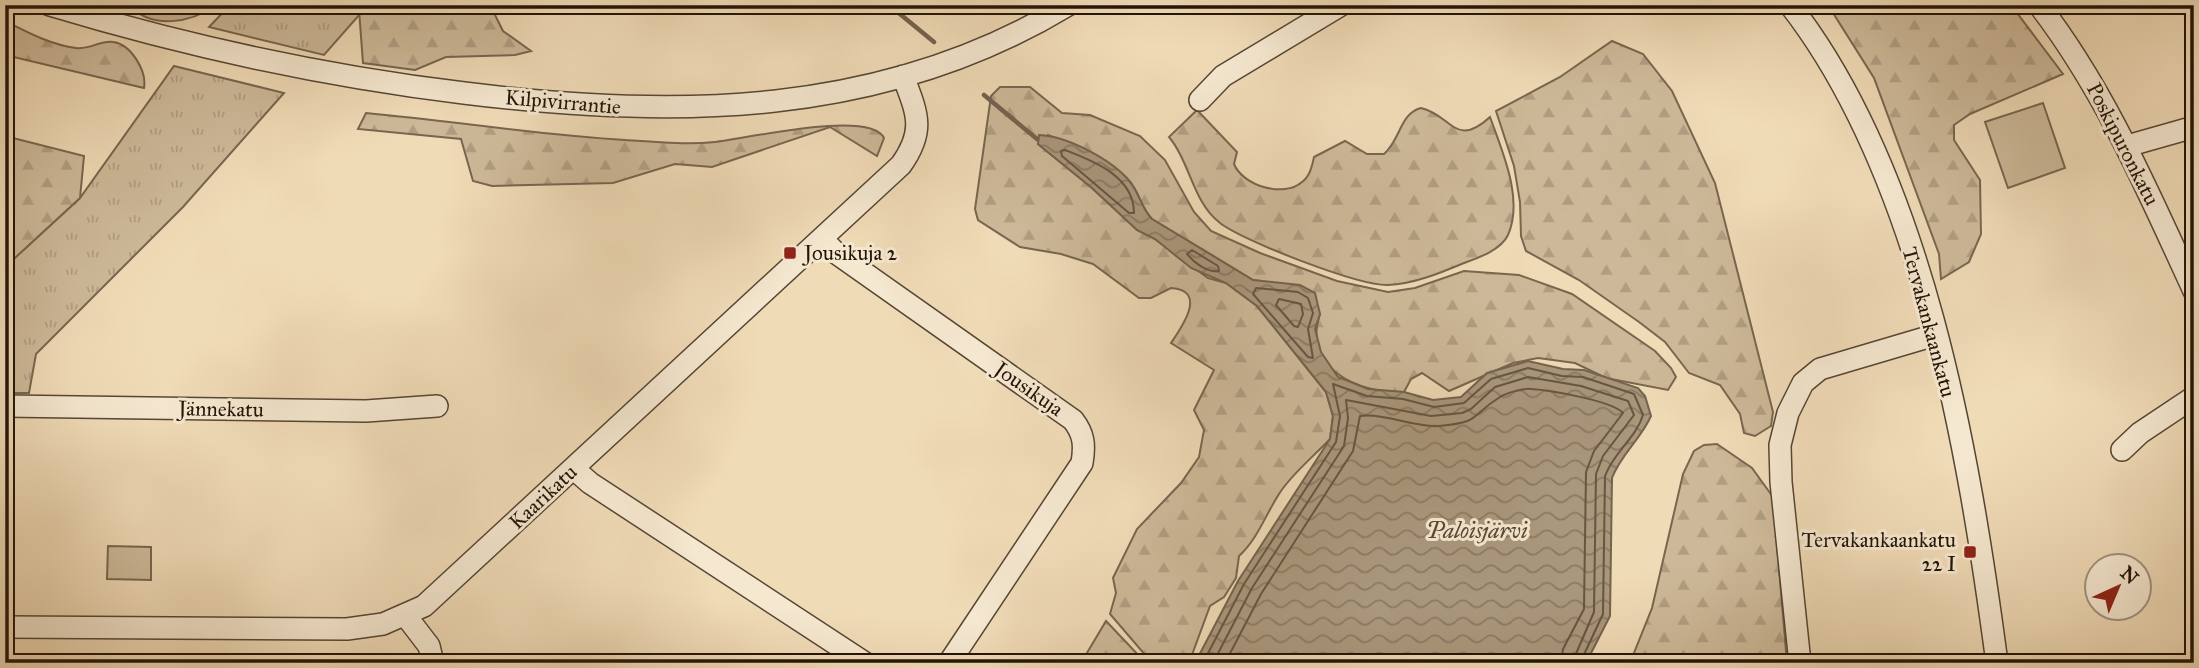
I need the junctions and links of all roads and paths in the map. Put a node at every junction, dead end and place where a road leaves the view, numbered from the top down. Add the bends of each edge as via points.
1 (50, 5) edge
2 (1068, 5) edge
3 (1341, 5) edge
4 (1790, 5) edge
5 (2039, 5) edge
6 (903, 76) junction
7 (1200, 100) dead end
8 (2194, 127) edge
9 (2127, 146) junction
10 (822, 239) junction
11 (2194, 291) edge
12 (1936, 335) junction
13 (2194, 397) edge
14 (5, 406) edge
15 (437, 406) dead end
16 (2122, 450) dead end
17 (574, 469) junction
18 (406, 615) junction
19 (5, 626) edge
20 (433, 663) edge
21 (865, 663) edge
22 (949, 663) edge
23 (1800, 663) edge
24 (1997, 663) edge

1 - 6 street, Kilpivirrantie via 254,58 420,88 527,101 711,108 827,95
2 - 6 street, Kilpivirrantie via 998,42
3 - 7 street via 1223,76
4 - 12 street, Tervakankaankatu via 1836,70 1859,115 1920,273
5 - 9 street, Poskipuronkatu via 2076,55
6 - 10 street, Kaarikatu via 917,116 914,144 891,176
8 - 9 street
9 - 11 street, Poskipuronkatu
10 - 17 street, Kaarikatu
10 - 22 street, Jousikuja via 1081,430 1082,463
12 - 23 street via 1820,369 1803,383 1788,413 1780,445 1781,482
12 - 24 street, Tervakankaankatu via 1981,547
13 - 16 street
14 - 15 street, Jännekatu via 366,411
17 - 18 street, Kaarikatu via 434,598
17 - 21 street via 710,564
18 - 19 street, Kaarikatu via 383,624 327,629
18 - 20 street via 429,646

